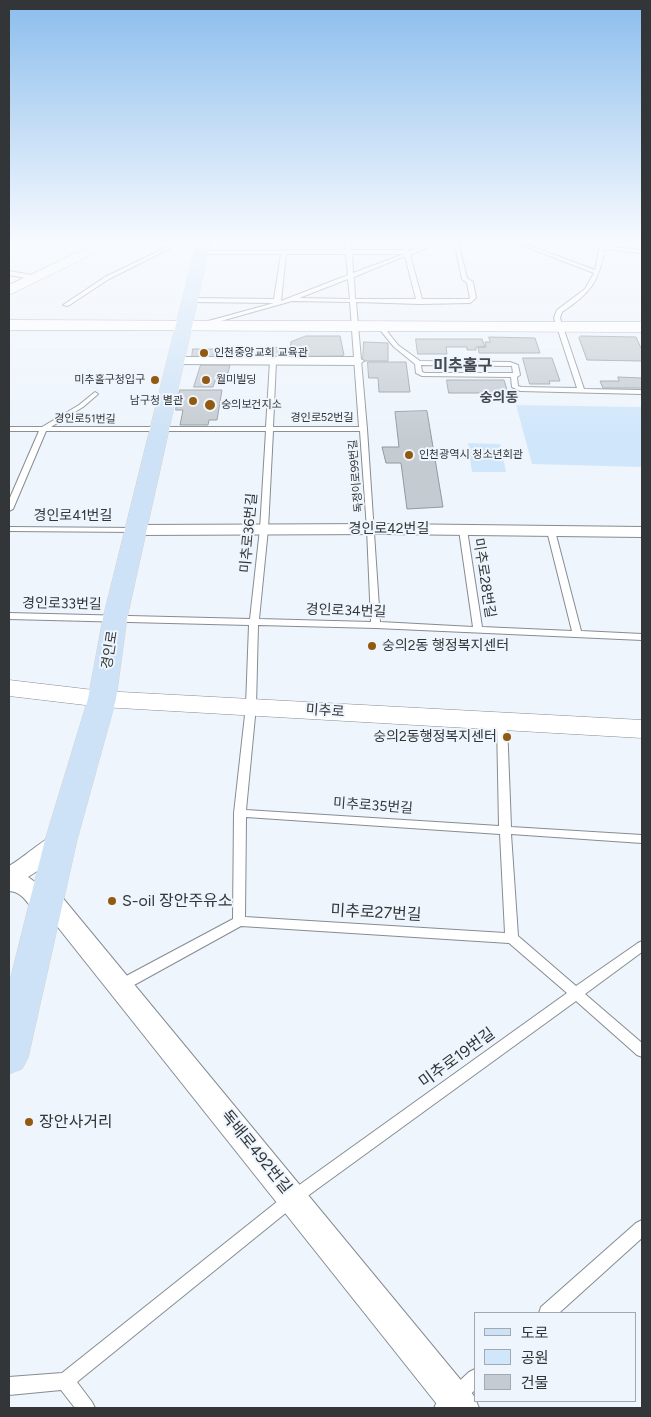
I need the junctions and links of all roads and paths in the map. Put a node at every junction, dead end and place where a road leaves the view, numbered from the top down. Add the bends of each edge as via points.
1 (190, 307) edge
2 (260, 307) edge
3 (352, 307) edge
4 (565, 307) edge
5 (9, 325) edge
6 (189, 326) junction
7 (354, 326) junction
8 (380, 326) junction
9 (560, 327) junction
10 (642, 327) edge
11 (177, 361) junction
12 (273, 361) junction
13 (358, 361) junction
14 (418, 363) junction
15 (514, 376) junction
16 (580, 390) junction
17 (642, 392) edge
18 (96, 394) dead end
19 (43, 428) junction
20 (9, 429) edge
21 (364, 429) junction
22 (161, 430) junction
23 (270, 430) junction
24 (9, 509) edge
25 (371, 529) junction
26 (9, 530) edge
27 (136, 530) junction
28 (264, 530) junction
29 (463, 530) junction
30 (551, 531) junction
31 (642, 532) edge
32 (9, 616) edge
33 (115, 618) junction
34 (254, 622) junction
35 (376, 625) junction
36 (478, 630) junction
37 (577, 634) junction
38 (642, 637) edge
39 (9, 688) edge
40 (102, 699) junction
41 (251, 706) junction
42 (502, 723) junction
43 (642, 730) edge
44 (240, 813) junction
45 (505, 830) junction
46 (642, 839) edge
47 (61, 840) junction
48 (9, 877) edge
49 (9, 882) edge
50 (47, 902) junction
51 (239, 921) junction
52 (512, 938) junction
53 (642, 946) edge
54 (120, 986) junction
55 (576, 994) junction
56 (642, 1051) edge
57 (9, 1058) edge
58 (293, 1198) junction
59 (642, 1228) edge
60 (548, 1312) edge
61 (65, 1380) junction
62 (473, 1380) edge
63 (9, 1386) edge
64 (453, 1405) edge
65 (86, 1408) edge

1 - 6 main road, 경인로
2 - 6 lane
3 - 7 lane, 독정이로99번길
4 - 9 lane via 559,311
5 - 6 street
6 - 7 street
6 - 11 main road, 경인로
7 - 8 street
7 - 13 lane, 독정이로99번길
8 - 9 street
8 - 14 lane via 396,346
9 - 10 street
9 - 16 lane
11 - 12 street
11 - 22 main road, 경인로
12 - 13 street
12 - 23 lane, 미추로36번길
13 - 21 lane, 독정이로99번길
14 - 15 lane via 419,373 424,375
14 - 15 lane via 510,364 515,365 517,375
15 - 16 lane via 515,387 520,389
16 - 17 lane
18 - 19 lane
19 - 20 lane, 경인로51번길
19 - 22 lane, 경인로51번길
19 - 24 lane
21 - 23 lane, 경인로52번길
21 - 25 lane, 독정이로99번길
22 - 23 lane, 경인로52번길
22 - 27 main road, 경인로
23 - 28 lane, 미추로36번길
25 - 28 street, 경인로42번길
25 - 29 street, 경인로42번길
25 - 35 lane, 독정이로99번길
26 - 27 lane, 경인로41번길
27 - 28 street, 경인로42번길
27 - 33 main road, 경인로
28 - 34 lane, 미추로36번길
29 - 30 street, 경인로42번길
29 - 36 lane, 미추로28번길
30 - 31 street, 경인로42번길
30 - 37 lane
32 - 33 lane, 경인로33번길
33 - 34 lane, 경인로34번길
33 - 40 main road, 경인로
34 - 35 lane, 경인로34번길
34 - 41 lane, 미추로36번길
35 - 36 lane, 경인로34번길
36 - 37 lane, 경인로34번길
37 - 38 lane, 경인로34번길
39 - 40 street, 미추로
40 - 41 street, 미추로
40 - 47 main road, 경인로
41 - 42 street, 미추로
41 - 44 lane
42 - 43 street, 미추로
42 - 45 lane
44 - 45 lane, 미추로35번길
44 - 51 lane
45 - 46 lane
45 - 52 lane
47 - 48 street via 36,861
47 - 50 main road, 경인로
49 - 50 street, 독배로492번길 via 32,888
50 - 54 street, 독배로492번길
50 - 57 main road, 경인로
51 - 52 lane, 미추로27번길
51 - 54 lane
52 - 55 lane
53 - 55 lane, 미추로19번길
54 - 58 street, 독배로492번길
55 - 56 lane
55 - 58 lane, 미추로19번길
58 - 61 lane, 미추로19번길
58 - 64 street, 독배로492번길
59 - 60 lane
61 - 63 lane
61 - 65 lane
62 - 64 lane

